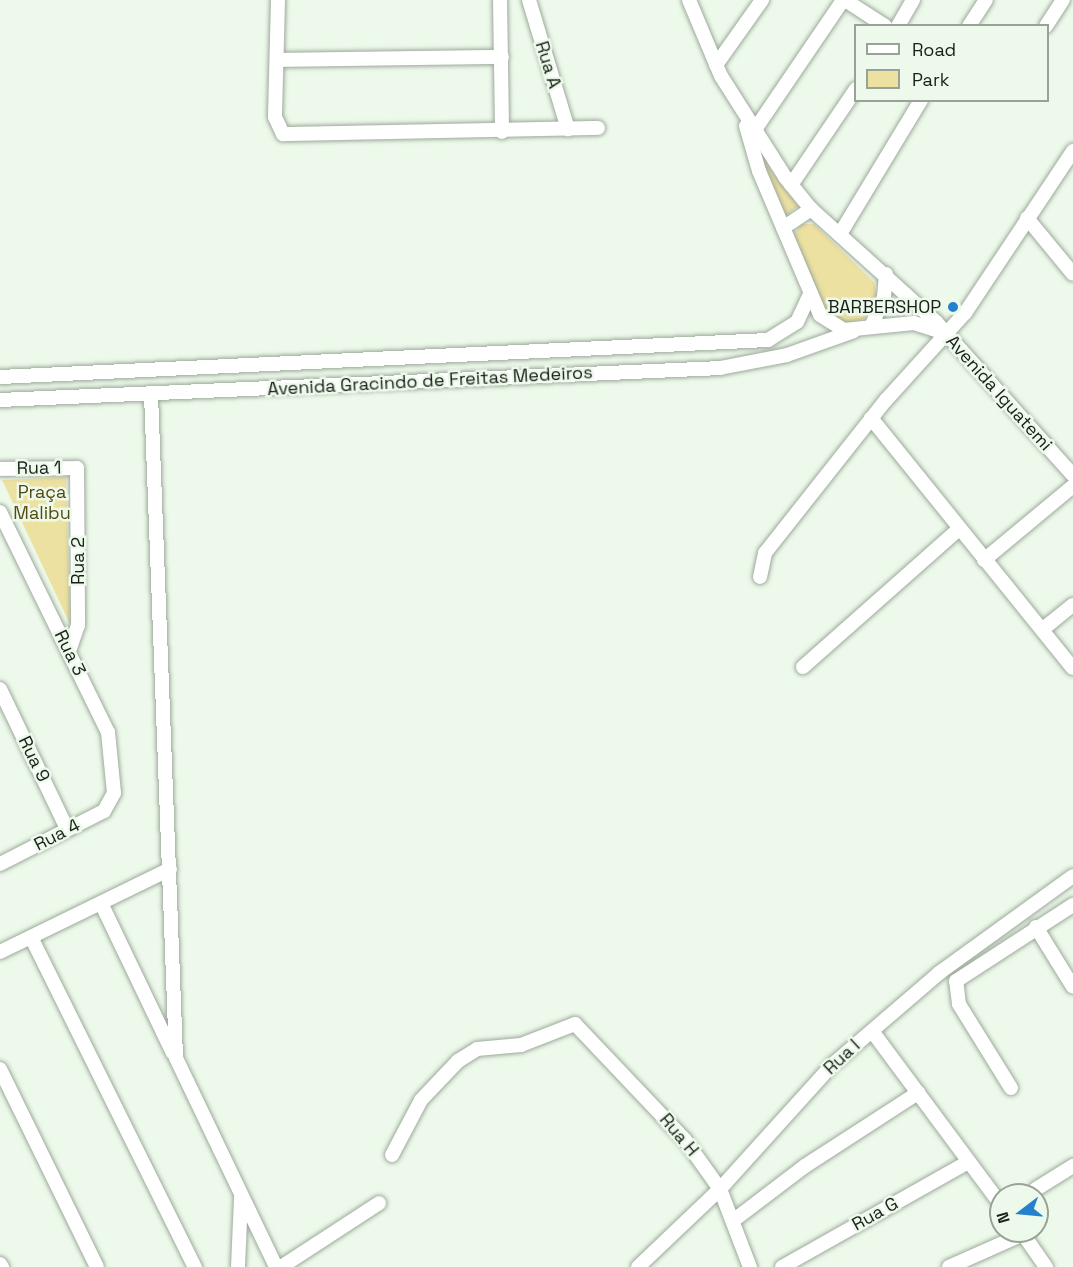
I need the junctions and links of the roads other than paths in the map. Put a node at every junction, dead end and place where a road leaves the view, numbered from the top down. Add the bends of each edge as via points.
1 (278, 0) edge
2 (500, 0) edge
3 (529, 0) edge
4 (689, 0) edge
5 (762, 0) edge
6 (844, 0) edge
7 (913, 0) edge
8 (986, 0) edge
9 (1063, 0) edge
10 (882, 24) edge
11 (899, 24) edge
12 (970, 24) edge
13 (1047, 24) edge
14 (502, 57) junction
15 (278, 60) junction
16 (716, 65) junction
17 (854, 90) edge
18 (920, 102) edge
19 (743, 114) junction
20 (598, 128) dead end
21 (568, 129) junction
22 (754, 131) junction
23 (502, 132) junction
24 (1073, 151) edge
25 (791, 185) junction
26 (811, 209) junction
27 (1027, 218) junction
28 (783, 228) junction
29 (840, 234) junction
30 (886, 274) junction
31 (1073, 274) edge
32 (810, 294) junction
33 (872, 325) junction
34 (854, 330) junction
35 (946, 334) junction
36 (0, 377) edge
37 (151, 394) junction
38 (0, 400) edge
39 (871, 418) junction
40 (77, 468) joint
41 (0, 469) edge
42 (1073, 475) edge
43 (1073, 486) edge
44 (0, 512) edge
45 (958, 530) junction
46 (984, 560) junction
47 (760, 578) dead end
48 (1073, 605) edge
49 (1043, 629) junction
50 (69, 651) junction
51 (803, 667) dead end
52 (1073, 668) edge
53 (0, 689) edge
54 (112, 802) joint
55 (67, 830) junction
56 (0, 864) edge
57 (170, 869) junction
58 (1073, 876) edge
59 (101, 903) junction
60 (1073, 904) edge
61 (1036, 927) junction
62 (31, 937) junction
63 (0, 952) edge
64 (1073, 987) edge
65 (872, 1031) junction
66 (176, 1058) junction
67 (0, 1069) edge
68 (1011, 1088) dead end
69 (918, 1093) junction
70 (392, 1155) dead end
71 (968, 1162) junction
72 (1073, 1166) edge
73 (1047, 1183) edge
74 (720, 1189) junction
75 (989, 1189) edge
76 (241, 1194) junction
77 (380, 1203) dead end
78 (734, 1220) junction
79 (999, 1243) edge
80 (1030, 1243) edge
81 (97, 1267) edge
82 (195, 1267) edge
83 (238, 1267) edge
84 (276, 1267) edge
85 (281, 1267) edge
86 (638, 1267) edge
87 (750, 1267) edge
88 (782, 1267) edge
89 (949, 1267) edge
90 (1046, 1267) edge

1 - 15 street
2 - 14 street
3 - 21 street, Rua A
4 - 16 street, Avenida Iguatemi
5 - 16 street
6 - 10 street
6 - 22 street
7 - 11 street
8 - 12 street
9 - 13 street
14 - 15 street
14 - 23 street
15 - 23 street via 276,126 283,134
16 - 19 street, Avenida Iguatemi
17 - 25 street
18 - 29 street
19 - 22 street, Avenida Iguatemi
19 - 28 street
20 - 21 street
21 - 23 street
22 - 25 street, Avenida Iguatemi
24 - 27 street
25 - 26 street, Avenida Iguatemi
26 - 28 street
26 - 29 street, Avenida Iguatemi
27 - 31 street
27 - 35 street
28 - 32 street
29 - 30 street, Avenida Iguatemi
30 - 33 street via 884,297
30 - 35 street, Avenida Iguatemi
32 - 34 street via 831,325
32 - 36 street, Avenida Gracindo de Freitas Medeiros via 797,322 768,340
33 - 34 street, Avenida Gracindo de Freitas Medeiros
33 - 35 street, Avenida Gracindo de Freitas Medeiros via 914,323
34 - 37 street, Avenida Gracindo de Freitas Medeiros via 787,355 720,368
35 - 39 street
35 - 42 street, Avenida Iguatemi
37 - 38 street, Avenida Gracindo de Freitas Medeiros
37 - 57 street
39 - 45 street
39 - 47 street via 765,553
40 - 41 street, Rua 1
40 - 50 street, Rua 2 via 78,626
43 - 46 street
44 - 50 street, Rua 3
45 - 46 street
45 - 51 street
46 - 49 street
48 - 49 street
49 - 52 street
50 - 54 street, Rua 3 via 110,735
53 - 55 street, Rua 9
54 - 55 street, Rua 4
55 - 56 street, Rua 4
57 - 59 street
57 - 66 street
58 - 65 street, Rua I via 939,973
59 - 62 street
59 - 66 street
60 - 61 street
61 - 64 street
61 - 68 street via 956,981 959,1004
62 - 63 street
62 - 82 street
65 - 69 street
65 - 74 street, Rua I via 823,1074
66 - 76 street
67 - 81 street
69 - 71 street
69 - 78 street via 805,1166
70 - 74 street, Rua H via 421,1100 458,1061 477,1049 521,1045 575,1024 685,1140
71 - 75 street
71 - 88 street, Rua G
72 - 73 street
74 - 78 street, Rua H
74 - 86 street, Rua I
76 - 83 street
76 - 84 street
77 - 85 street
78 - 87 street, Rua H
79 - 89 street
80 - 90 street

